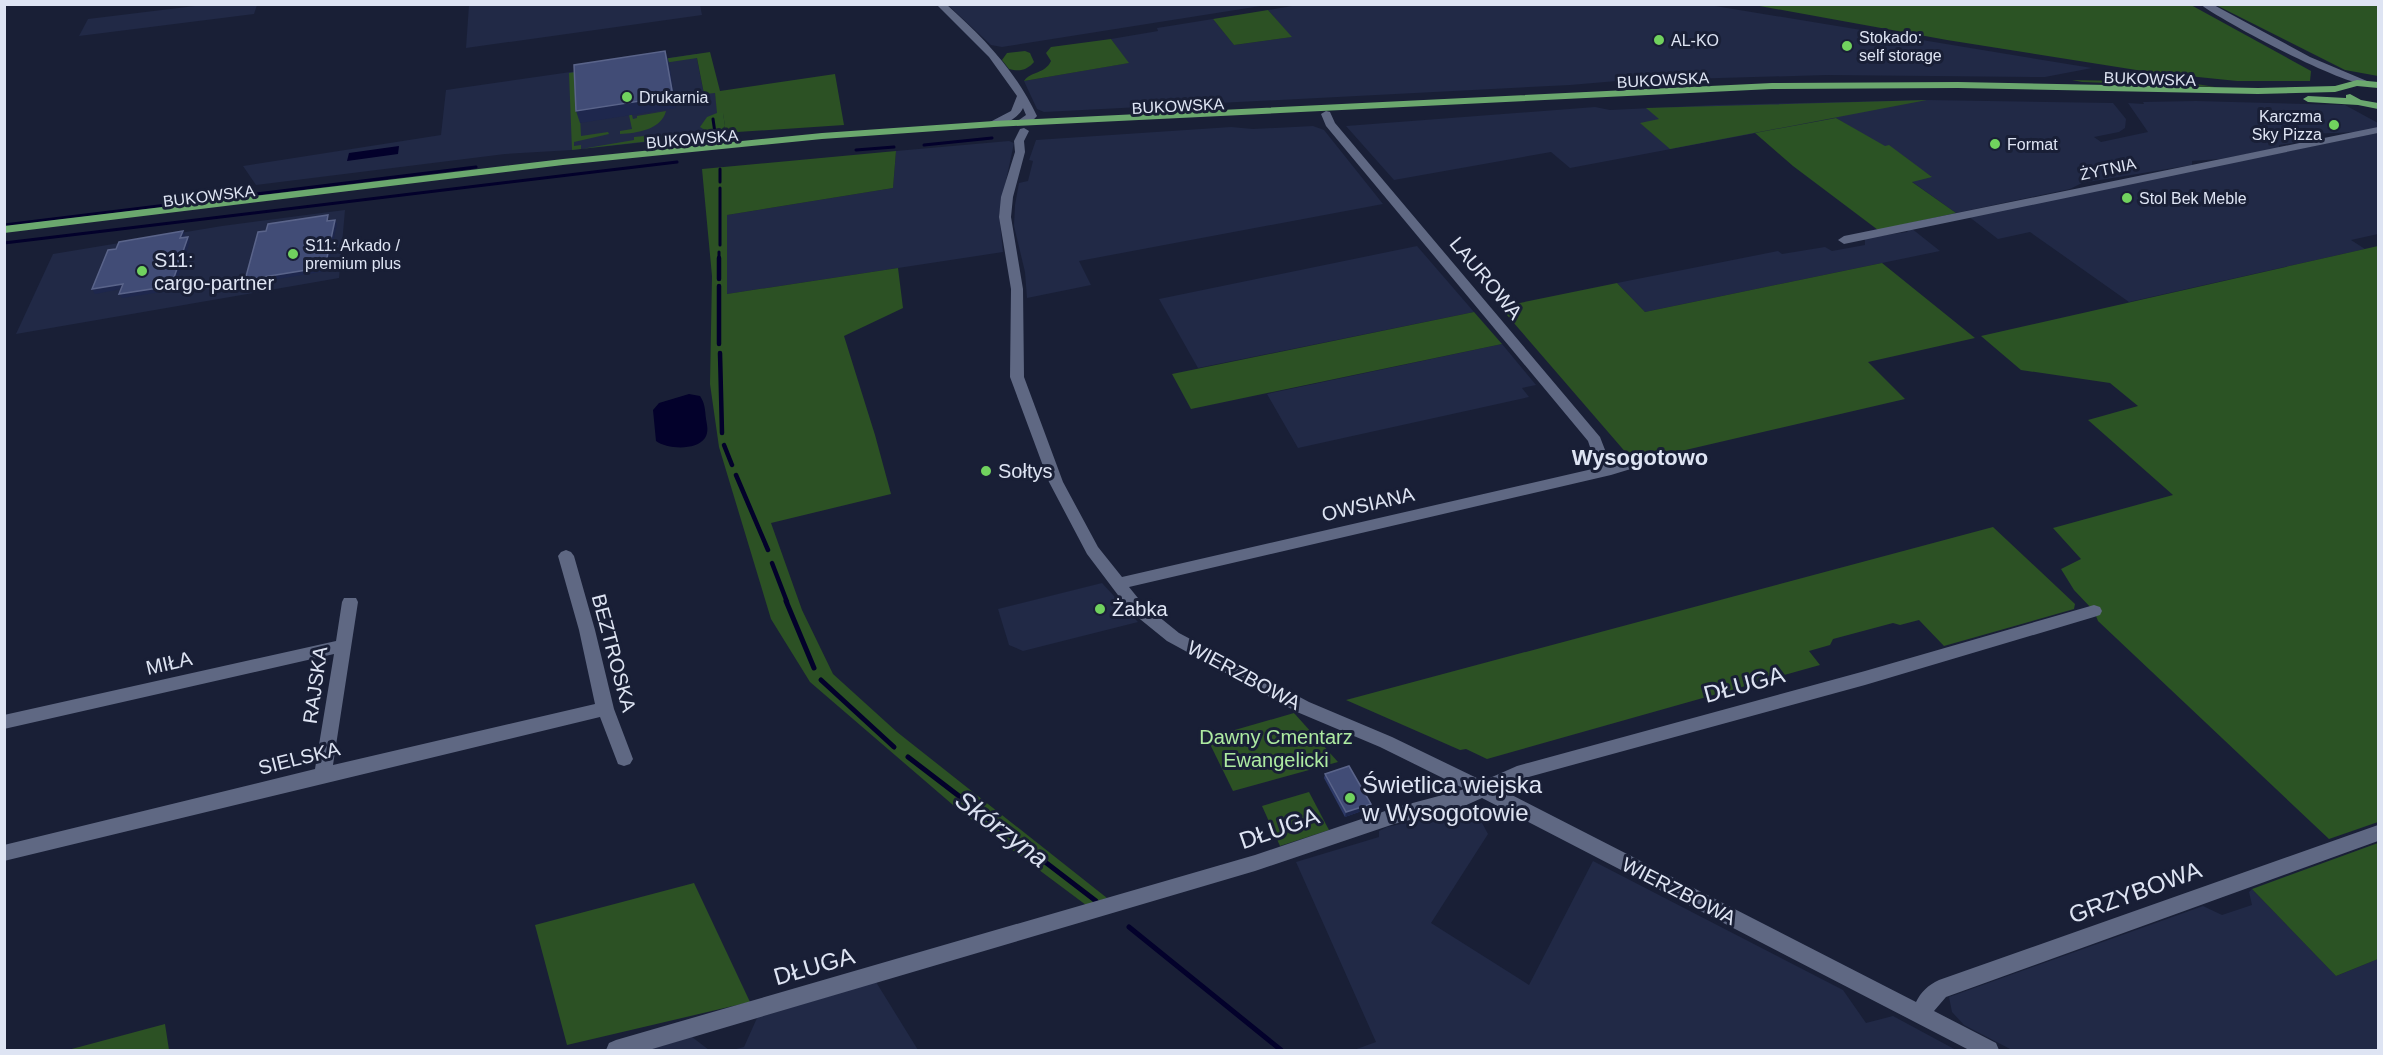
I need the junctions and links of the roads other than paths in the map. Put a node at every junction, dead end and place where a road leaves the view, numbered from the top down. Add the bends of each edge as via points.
1 (940, 4) edge
2 (2204, 4) edge
3 (2292, 51) junction
4 (2374, 84) edge
5 (2343, 87) junction
6 (1022, 98) junction
7 (2358, 102) junction
8 (2377, 106) edge
9 (1326, 114) junction
10 (1021, 122) junction
11 (2379, 130) edge
12 (4, 230) edge
13 (4, 238) edge
14 (1844, 240) dead end
15 (1629, 465) dead end
16 (1611, 470) junction
17 (566, 556) dead end
18 (1117, 584) junction
19 (350, 602) dead end
20 (2094, 610) dead end
21 (342, 646) junction
22 (605, 710) junction
23 (4, 722) edge
24 (624, 759) dead end
25 (323, 775) junction
26 (1482, 789) junction
27 (2379, 833) edge
28 (4, 854) edge
29 (1922, 1015) junction
30 (616, 1050) edge
31 (1989, 1050) edge

1 - 6 street, WIERZBOWA via 986,48
2 - 3 street
3 - 4 street
3 - 5 street
4 - 5 main road, BUKOWSKA via 2352,83
5 - 7 main road
5 - 10 main road, BUKOWSKA via 2258,91 1934,84 1772,86
6 - 10 street, WIERZBOWA
6 - 10 street, WIERZBOWA via 1032,116
7 - 8 main road, BUKOWSKA
7 - 9 main road, BUKOWSKA via 1850,91
9 - 10 main road, BUKOWSKA
9 - 16 street, LAUROWA via 1330,124 1595,440 1600,456
10 - 12 main road, BUKOWSKA via 621,155
10 - 13 main road, BUKOWSKA via 855,142 633,161
10 - 18 street, WIERZBOWA via 1029,141 1020,152 1005,217 1017,289 1018,386 1072,516
11 - 14 street, ŻYTNIA
15 - 16 street, OWSIANA
16 - 18 street, OWSIANA
17 - 22 street, BEZTROSKA
18 - 26 street, WIERZBOWA via 1151,621 1181,642 1303,706
19 - 21 street, RAJSKA
20 - 26 street, DŁUGA via 1865,678 1517,773
21 - 23 street, MIŁA
21 - 25 street, RAJSKA
22 - 24 street, BEZTROSKA
22 - 25 street, SIELSKA
25 - 28 street, SIELSKA
26 - 29 street, WIERZBOWA
26 - 30 street, DŁUGA via 1462,799 1394,816 1255,863
27 - 29 street, GRZYBOWA via 1939,990 1927,1002
29 - 31 street, WIERZBOWA

